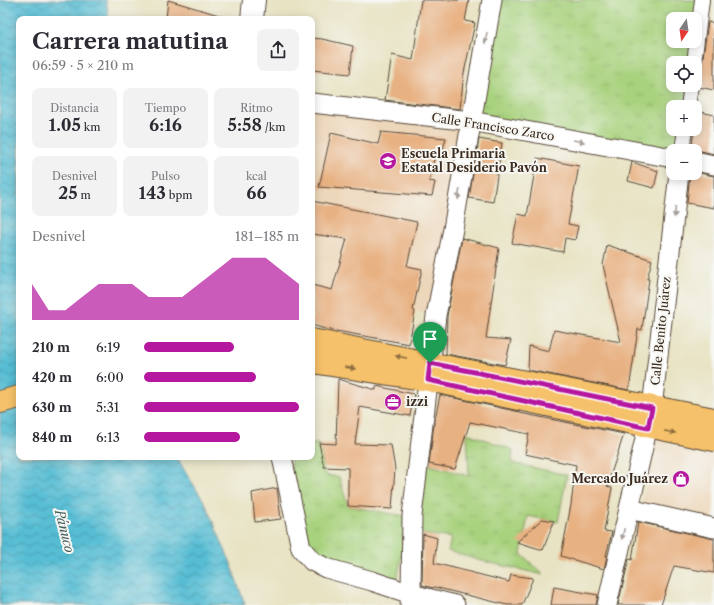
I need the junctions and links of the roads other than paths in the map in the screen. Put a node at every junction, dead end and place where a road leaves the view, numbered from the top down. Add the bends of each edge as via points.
1 (254, 0) edge
2 (492, 0) edge
3 (702, 0) edge
4 (252, 16) edge
5 (695, 56) edge
6 (315, 103) edge
7 (471, 121) junction
8 (666, 157) edge
9 (702, 162) edge
10 (714, 164) edge
11 (678, 180) edge
12 (315, 341) edge
13 (315, 362) edge
14 (429, 372) junction
15 (16, 398) edge
16 (0, 402) edge
17 (650, 418) junction
18 (714, 419) edge
19 (714, 440) edge
20 (283, 460) edge
21 (629, 509) junction
22 (714, 528) edge
23 (410, 600) edge
24 (454, 605) edge
25 (607, 605) edge

1 - 4 street
2 -> 7 street
3 - 5 street
6 - 7 street, Calle Francisco Zarco
7 -> 8 street, Calle Francisco Zarco
7 -> 14 street via 436,316
9 - 10 street
11 -> 17 street, Calle Benito Juárez
14 -> 12 main road
13 -> 14 main road
14 - 17 main road
14 - 23 street via 412,516
15 - 16 main road
17 - 18 main road
17 -> 19 main road
17 - 21 street, Calle Benito Juárez
20 - 23 street via 301,548 312,561 326,568 372,580
21 - 22 street
21 -> 25 street, Calle Benito Juárez
23 - 24 street

